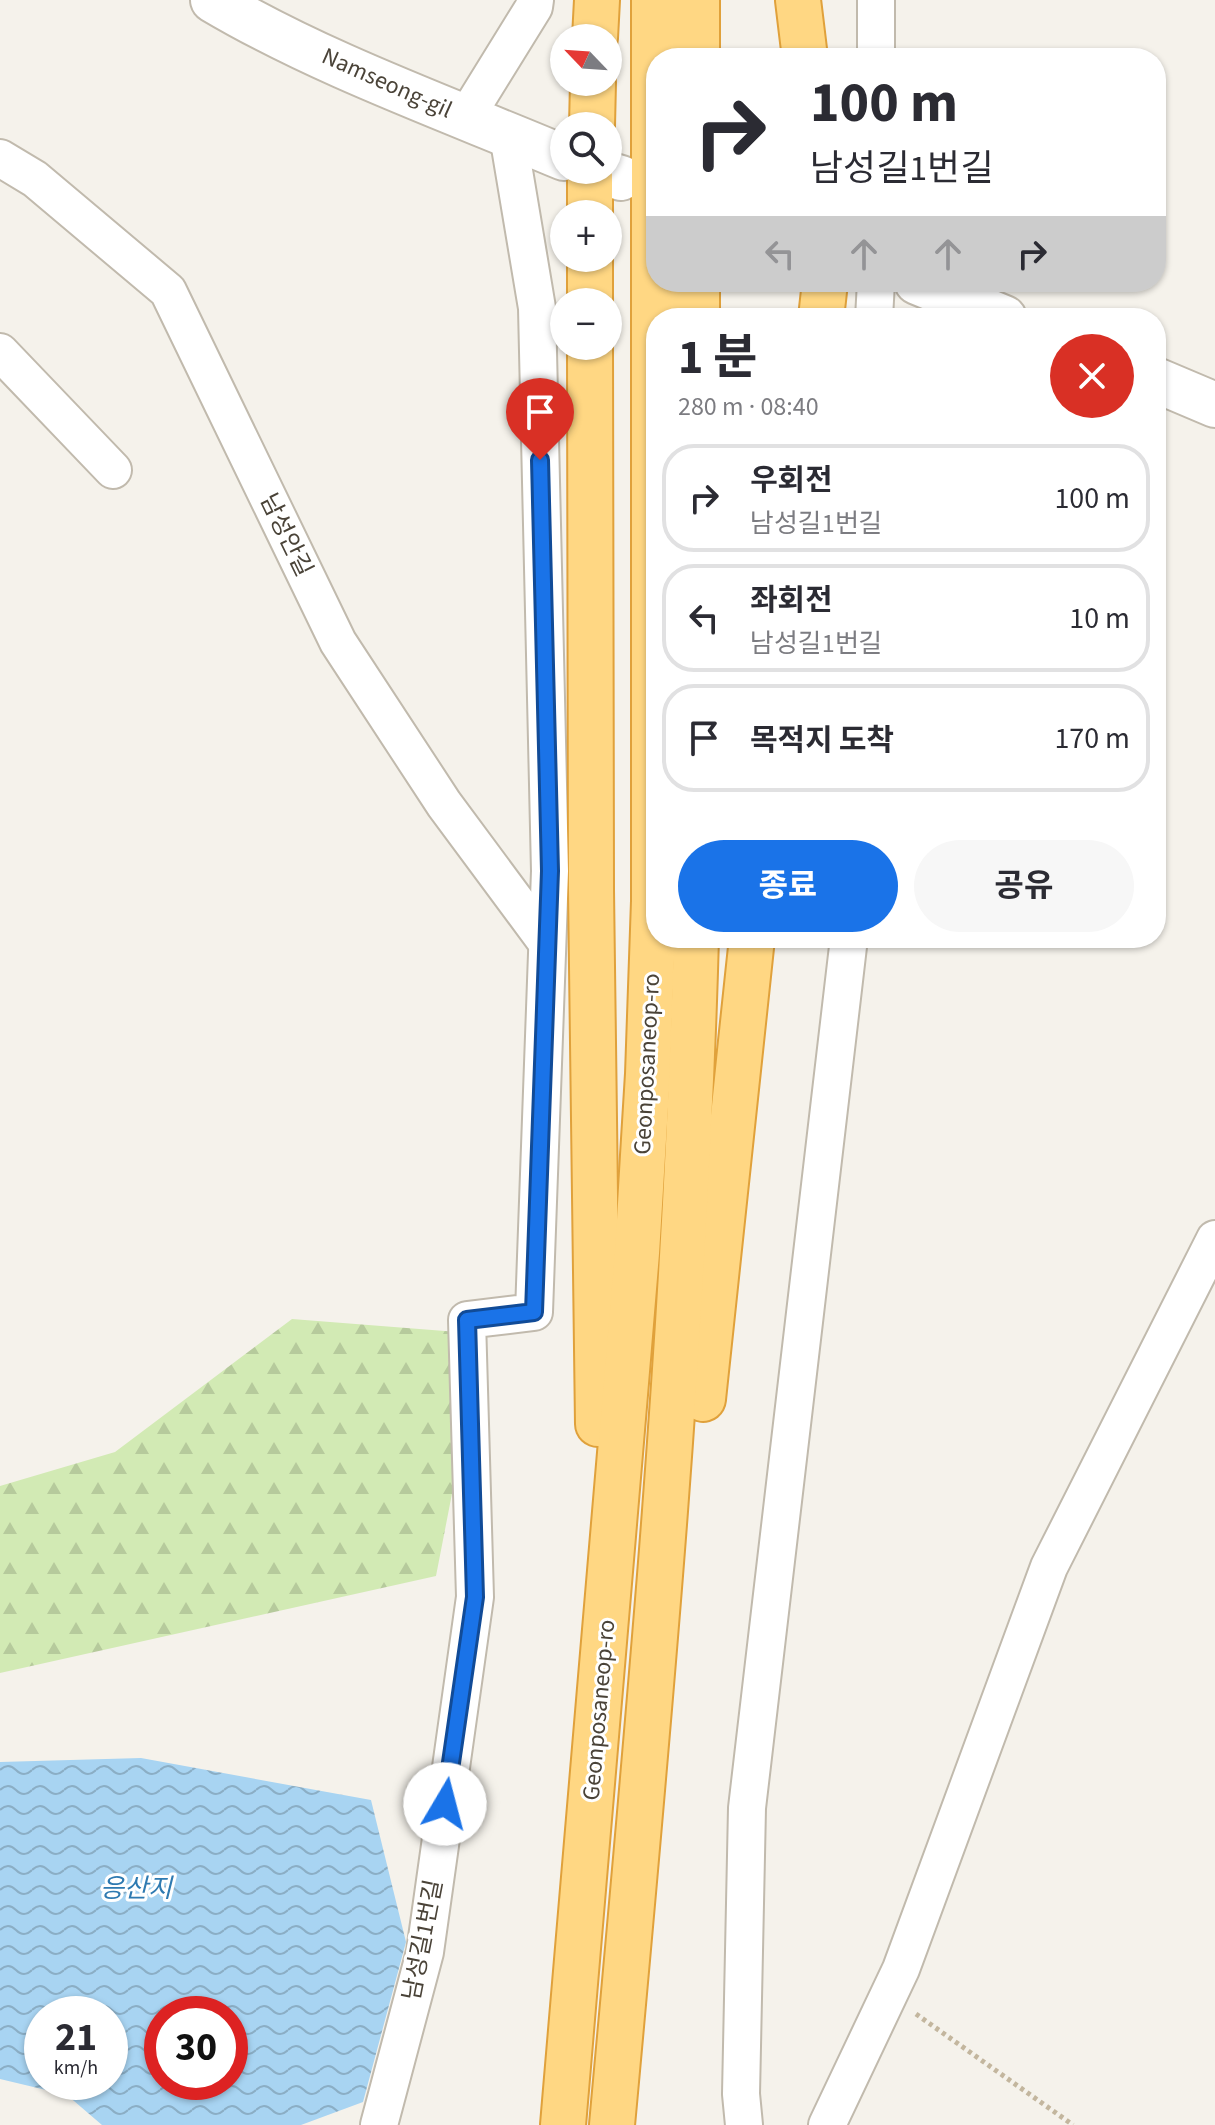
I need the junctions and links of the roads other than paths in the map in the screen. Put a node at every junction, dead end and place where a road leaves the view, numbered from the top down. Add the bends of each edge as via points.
1 (213, 0) edge
2 (535, 0) edge
3 (597, 0) edge
4 (654, 0) edge
5 (697, 0) edge
6 (798, 0) edge
7 (876, 0) edge
8 (596, 24) edge
9 (654, 48) edge
10 (697, 48) edge
11 (804, 48) edge
12 (876, 48) edge
13 (466, 117) junction
14 (508, 135) junction
15 (550, 152) edge
16 (0, 158) edge
17 (941, 292) edge
18 (980, 308) edge
19 (0, 352) edge
20 (590, 360) edge
21 (1166, 384) edge
22 (1215, 405) edge
23 (113, 470) dead end
24 (547, 943) junction
25 (652, 948) edge
26 (696, 948) edge
27 (751, 948) edge
28 (848, 948) edge
29 (1215, 1239) edge
30 (601, 1683) junction
31 (650, 1700) junction
32 (574, 2004) junction
33 (379, 2125) edge
34 (545, 2125) edge
35 (563, 2125) edge
36 (615, 2125) edge
37 (744, 2125) edge
38 (827, 2125) edge

1 - 13 street, Namseong-gil via 256,26
2 - 13 street
3 - 8 highway
4 - 9 highway, Geonposaneop-ro
5 - 10 highway
6 - 11 highway
7 - 12 street
13 - 14 street, Namseong-gil
14 - 15 street, Namseong-gil
14 - 24 street, 남성길1번길 via 537,308 550,871
16 - 24 street, 남성안길 via 35,179 168,291 338,642 444,804
17 - 18 street
19 - 23 street
20 - 30 highway
21 - 22 street
24 - 33 street, 남성길1번길 via 534,1312 467,1320 475,1597 425,1952
25 - 30 highway, Geonposaneop-ro via 637,1253
26 - 31 highway, Geonposaneop-ro via 681,1308
27 - 31 highway via 692,1502
28 - 37 street via 747,1808
29 - 38 street via 1049,1567 901,1969
30 - 32 highway, Geonposaneop-ro
31 - 36 highway, Geonposaneop-ro
32 - 34 highway
32 - 35 highway, Geonposaneop-ro

